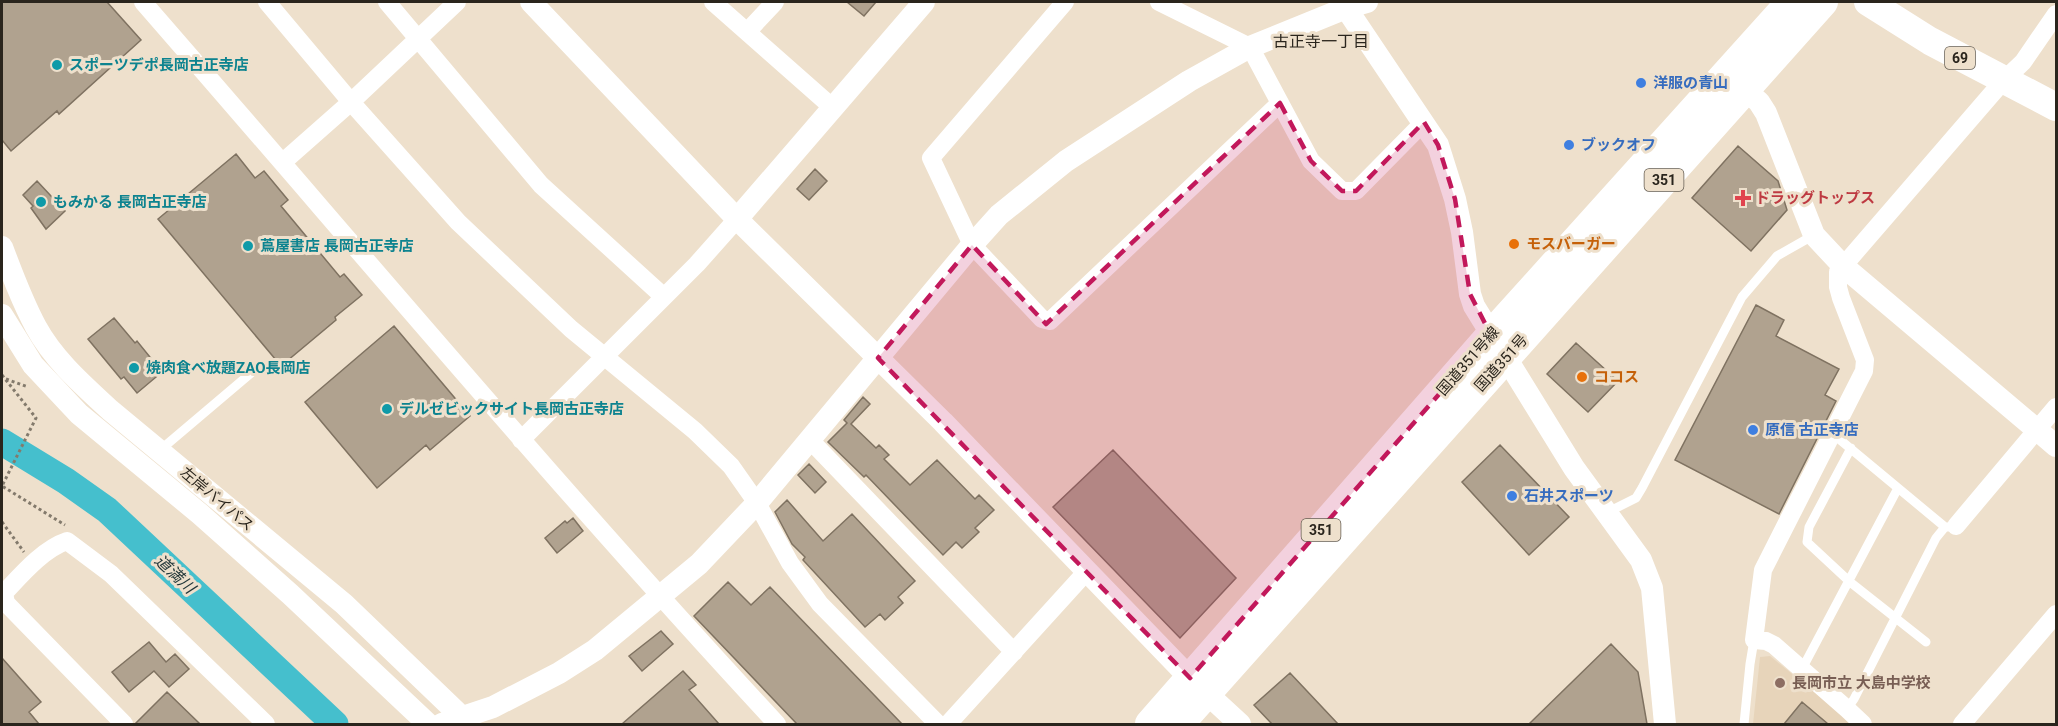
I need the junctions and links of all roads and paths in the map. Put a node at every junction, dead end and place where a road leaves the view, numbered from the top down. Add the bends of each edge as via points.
1 (143, 2) edge
2 (267, 2) edge
3 (387, 2) edge
4 (457, 2) edge
5 (531, 2) edge
6 (713, 2) edge
7 (775, 2) edge
8 (924, 2) edge
9 (1065, 2) edge
10 (1159, 2) edge
11 (1791, 2) edge
12 (1823, 2) edge
13 (1868, 2) edge
14 (1351, 4) edge
15 (2056, 14) edge
16 (747, 32) junction
17 (418, 37) junction
18 (1250, 47) junction
19 (2003, 81) junction
20 (1745, 90) junction
21 (351, 102) junction
22 (1280, 103) junction
23 (832, 107) junction
24 (2056, 107) edge
25 (1424, 122) junction
26 (283, 162) junction
27 (736, 219) junction
28 (1814, 235) junction
29 (972, 245) junction
30 (2, 247) edge
31 (1843, 266) junction
32 (664, 297) junction
33 (2, 315) edge
34 (1498, 347) junction
35 (605, 358) junction
36 (878, 358) junction
37 (257, 368) dead end
38 (3, 376) edge
39 (29, 387) dead end
40 (2056, 407) edge
41 (2037, 429) junction
42 (1833, 434) junction
43 (521, 440) junction
44 (809, 440) junction
45 (2056, 446) edge
46 (1851, 448) junction
47 (159, 451) junction
48 (1898, 488) junction
49 (757, 502) junction
50 (1608, 512) junction
51 (200, 514) junction
52 (2, 522) edge
53 (64, 525) dead end
54 (1950, 527) junction
55 (37, 561) junction
56 (1086, 571) junction
57 (1850, 582) junction
58 (660, 598) junction
59 (2056, 614) edge
60 (1895, 617) junction
61 (1755, 640) junction
62 (1926, 642) dead end
63 (1014, 652) junction
64 (1803, 669) junction
65 (1198, 686) junction
66 (1847, 709) junction
67 (458, 722) edge
68 (124, 724) edge
69 (266, 724) edge
70 (428, 724) edge
71 (777, 724) edge
72 (938, 724) edge
73 (948, 724) edge
74 (1150, 724) edge
75 (1179, 724) edge
76 (1240, 724) edge
77 (1665, 724) edge
78 (1744, 724) edge
79 (1863, 724) edge
80 (1962, 724) edge

1 - 26 street
2 - 21 street
3 - 17 street
4 - 17 street
5 - 27 street
6 - 16 street
7 - 16 street
8 - 23 street
9 - 29 street via 931,158
10 - 18 street
11 - 34 highway, 国道351号線 / 351
12 - 20 highway, 国道351号 / 351
13 - 19 main road, 69 via 1930,42
14 - 18 street
14 - 25 street
15 - 19 street via 2023,62
16 - 23 street
17 - 21 street
17 - 32 street via 541,184
18 - 22 street
18 - 29 street via 1189,81 1066,161 999,215
19 - 24 main road, 69
19 - 31 street
20 - 28 street via 1766,113
20 - 34 highway, 国道351号 / 351
21 - 26 street
21 - 35 street via 458,222
22 - 25 street via 1311,161 1342,191 1356,190
22 - 29 street via 1050,321 1041,319
23 - 27 street
25 - 34 street via 1438,145 1455,199 1470,294
26 - 43 street
27 - 32 street
27 - 36 street
28 - 31 street
28 - 50 lane via 1777,256 1742,297 1642,488 1635,498
29 - 36 street
30 - 47 street, 左岸バイパス via 24,303 53,352 110,410
31 - 41 street
31 - 42 street via 1838,272 1838,287 1865,360 1864,371
32 - 35 street
33 - 51 street, 左岸バイパス via 33,365 71,405
34 - 50 street via 1574,468
34 - 65 highway, 国道351号 / 351
35 - 43 street
35 - 49 street via 695,431 731,466
36 - 44 street
36 - 56 street
37 - 47 lane
38 - 39 path
38 - 53 path via 36,418 2,486
40 - 41 street
41 - 45 street
41 - 54 street
42 - 46 lane
42 - 61 street via 1763,570
43 - 58 street
44 - 49 street
44 - 63 street
46 - 48 lane
46 - 57 lane via 1809,527 1807,542
47 - 51 street via 154,464 187,492
47 - 67 street, 左岸バイパス via 344,604
48 - 54 lane
48 - 57 lane
49 - 58 street via 699,564
49 - 72 street via 790,563 820,604
50 - 77 street via 1641,560 1652,588
51 - 70 street, 左岸バイパス
52 - 55 path via 27,555
54 - 60 lane via 1936,538
55 - 68 street via 4,593 6,603
55 - 69 street via 67,541 80,549 111,574
56 - 63 street
56 - 65 street
57 - 60 lane
57 - 64 lane
58 - 67 street via 595,651
58 - 71 street
59 - 80 street
60 - 62 lane
60 - 66 lane
61 - 64 street via 1773,645
61 - 78 lane
63 - 73 street
64 - 66 street
65 - 74 highway, 351
65 - 75 highway, 国道351号 / 351
65 - 76 street
66 - 79 street

